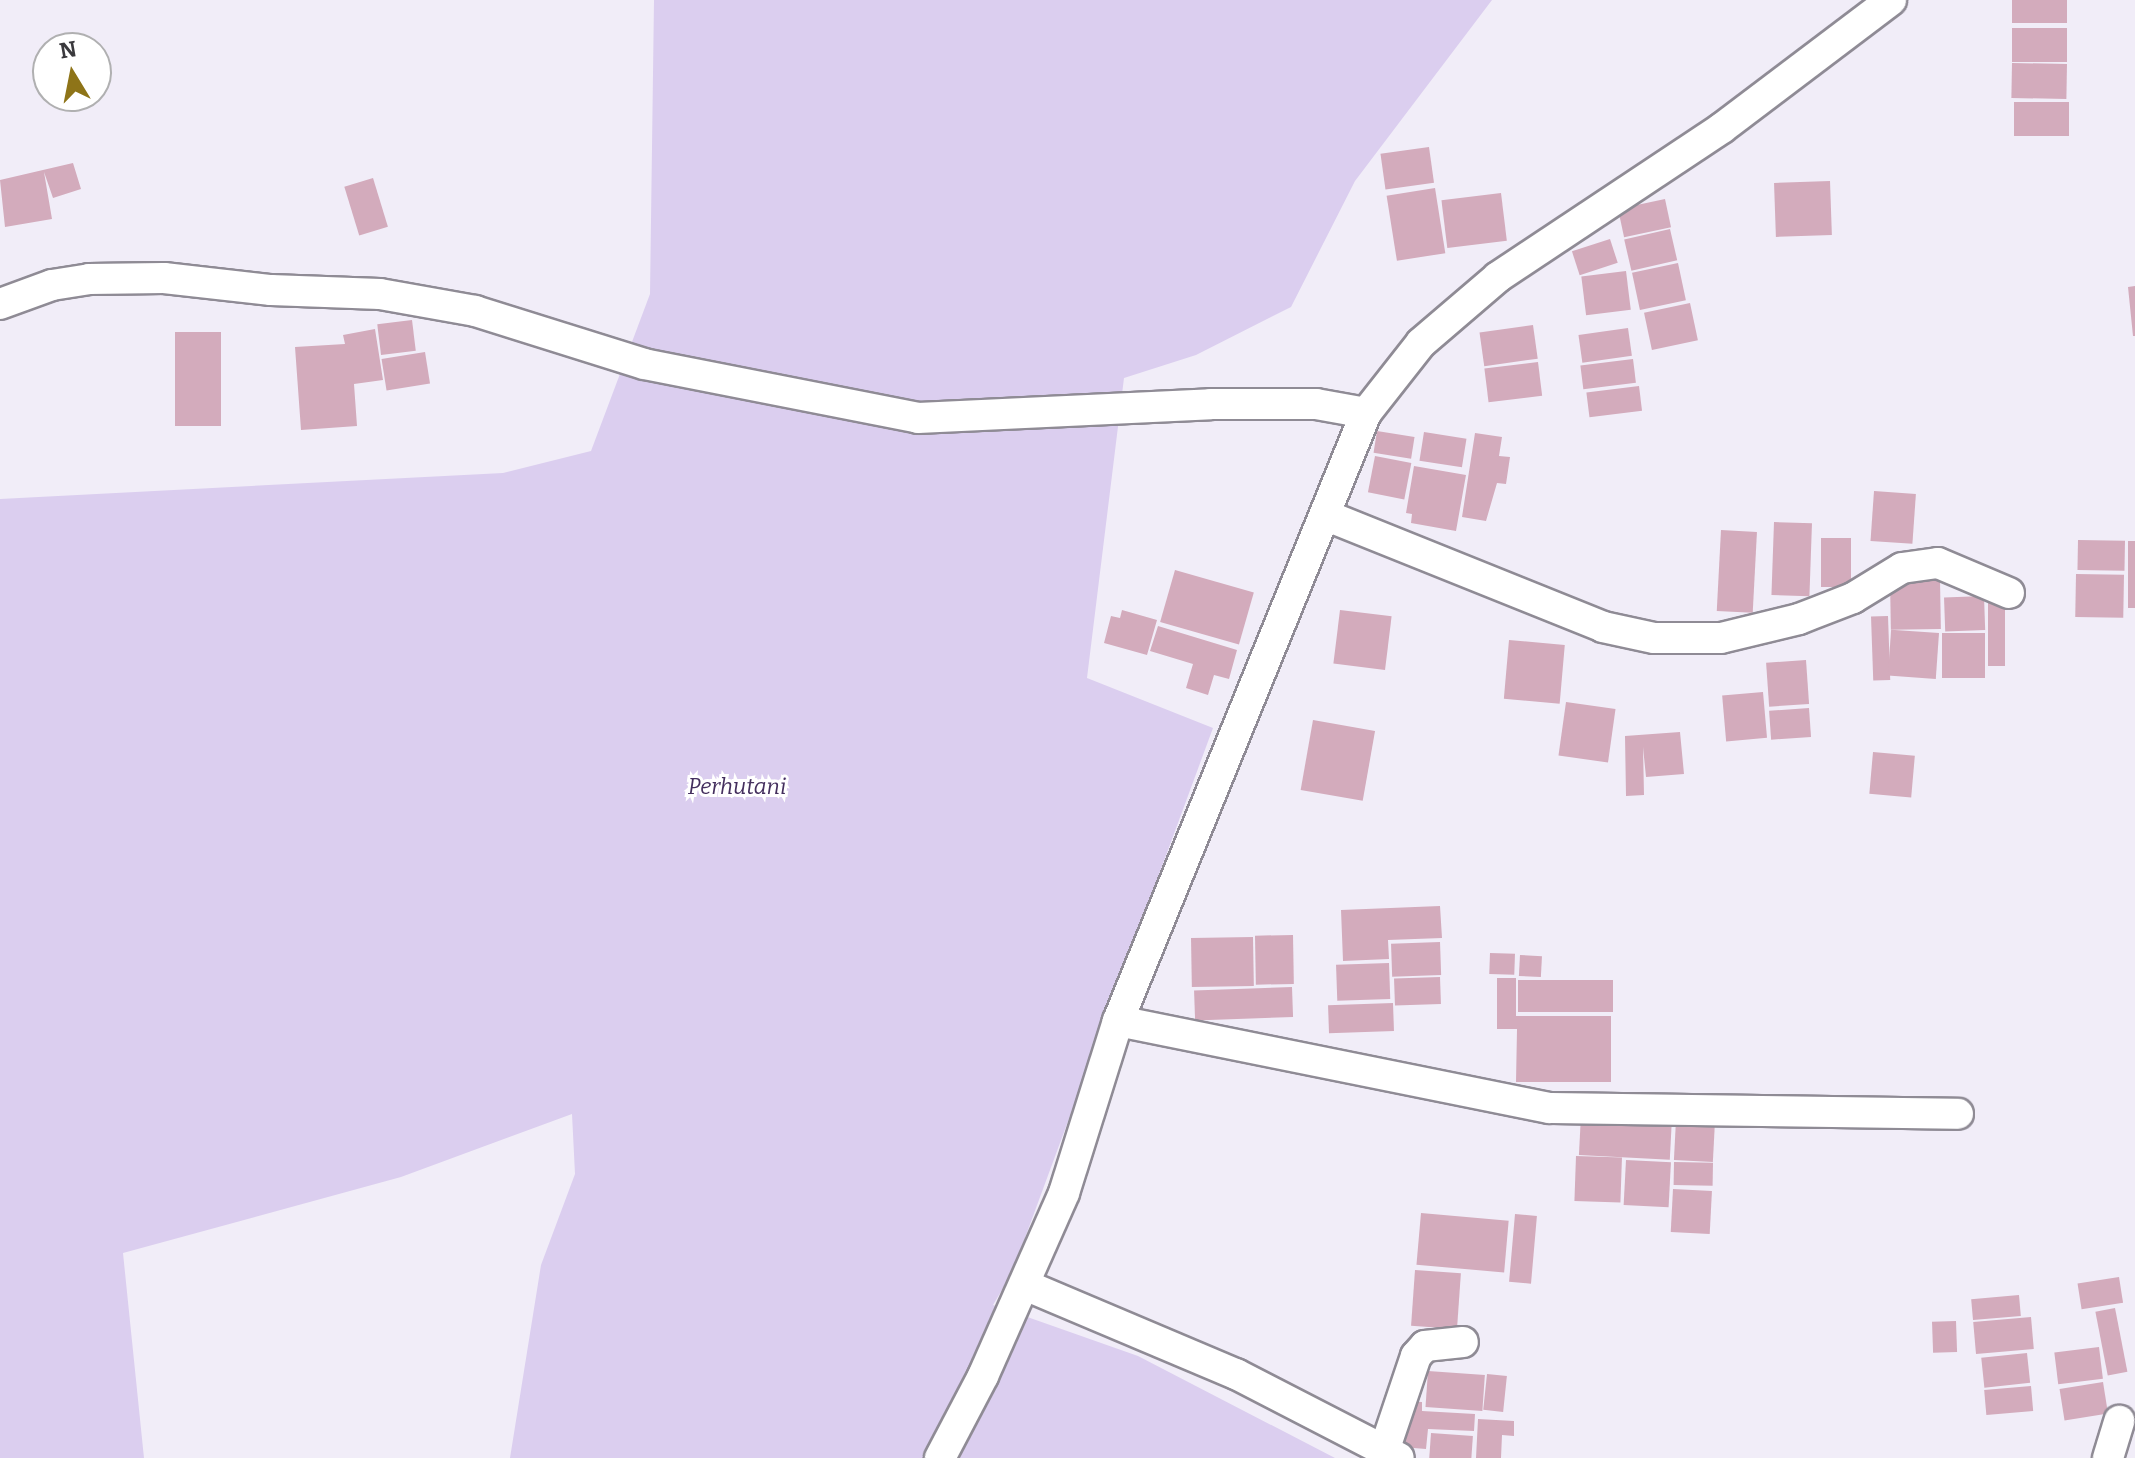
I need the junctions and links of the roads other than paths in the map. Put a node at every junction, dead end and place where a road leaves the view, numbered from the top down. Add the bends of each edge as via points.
1 (1891, 0) edge
2 (0, 304) edge
3 (1366, 413) junction
4 (1325, 515) junction
5 (2009, 593) dead end
6 (1118, 1021) junction
7 (1958, 1114) dead end
8 (1025, 1285) junction
9 (1463, 1342) dead end
10 (2119, 1421) dead end
11 (1391, 1455) edge
12 (940, 1458) edge
13 (2108, 1458) edge

1 - 3 street via 1722,128 1498,277 1421,343
2 - 3 street via 52,285 89,279 164,278 271,290 380,294 475,311 644,364 918,418 1211,404 1316,404
3 - 4 street
4 - 5 street via 1603,627 1654,638 1721,638 1799,619 1853,598 1902,568 1926,564 1938,563
4 - 6 street
6 - 7 street via 1549,1108
6 - 8 street via 1064,1193
8 - 11 street via 1236,1374
8 - 12 street
9 - 11 street via 1425,1346 1416,1356
10 - 13 street

